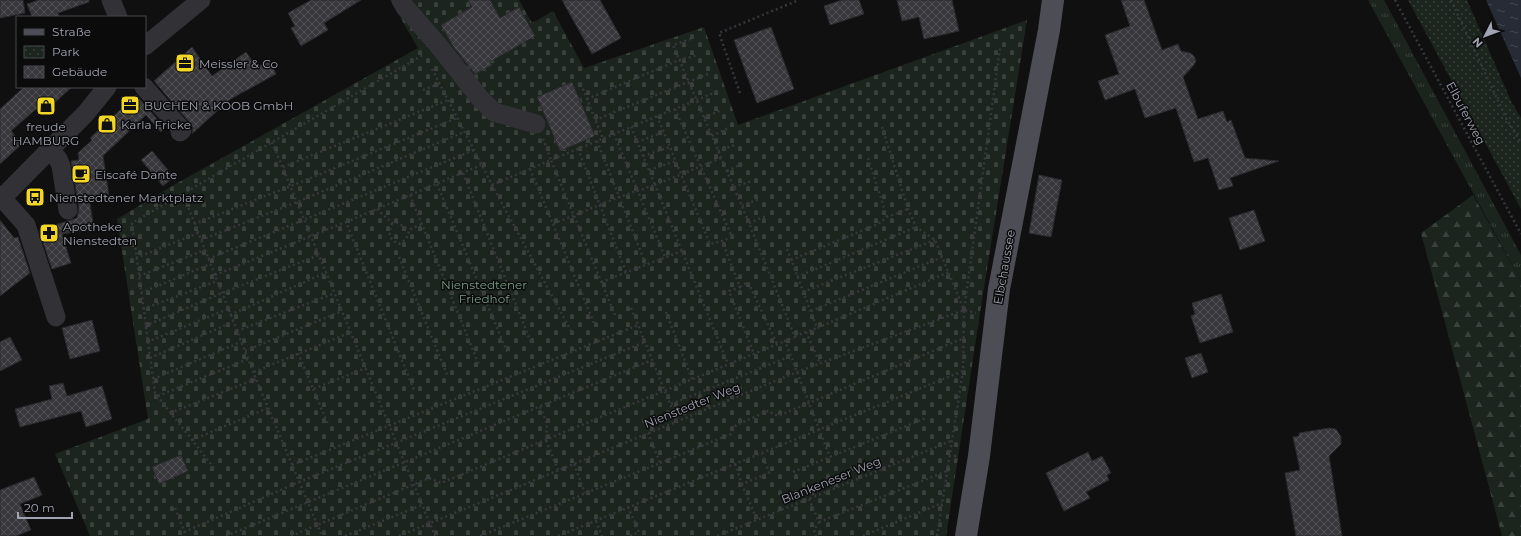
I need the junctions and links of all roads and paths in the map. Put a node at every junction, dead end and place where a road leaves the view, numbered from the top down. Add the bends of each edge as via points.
1 (111, 0) edge
2 (200, 0) edge
3 (401, 0) edge
4 (799, 0) edge
5 (1053, 0) edge
6 (1395, 0) edge
7 (1451, 0) edge
8 (118, 16) edge
9 (691, 38) dead end
10 (146, 45) edge
11 (1000, 48) dead end
12 (424, 54) dead end
13 (698, 55) dead end
14 (679, 60) junction
15 (431, 67) dead end
16 (708, 74) dead end
17 (689, 82) junction
18 (439, 84) junction
19 (580, 84) dead end
20 (106, 88) edge
21 (145, 88) edge
22 (423, 90) dead end
23 (716, 92) dead end
24 (740, 92) dead end
25 (587, 99) junction
26 (448, 100) junction
27 (696, 100) junction
28 (675, 109) junction
29 (721, 110) dead end
30 (657, 116) junction
31 (457, 118) junction
32 (704, 118) junction
33 (595, 120) junction
34 (536, 124) joint
35 (631, 127) junction
36 (730, 127) dead end
37 (882, 127) dead end
38 (180, 132) dead end
39 (464, 132) junction
40 (664, 132) junction
41 (614, 134) junction
42 (712, 136) junction
43 (603, 139) junction
44 (597, 141) junction
45 (272, 142) junction
46 (637, 142) junction
47 (1521, 143) edge
48 (736, 144) dead end
49 (670, 147) junction
50 (578, 149) junction
51 (50, 150) junction
52 (474, 150) junction
53 (718, 151) junction
54 (643, 156) junction
55 (721, 158) junction
56 (868, 158) dead end
57 (551, 160) junction
58 (676, 161) junction
59 (744, 163) dead end
60 (481, 165) junction
61 (700, 165) junction
62 (283, 167) junction
63 (530, 169) junction
64 (649, 170) junction
65 (727, 171) junction
66 (463, 173) junction
67 (681, 174) junction
68 (752, 181) dead end
69 (437, 184) junction
70 (492, 185) junction
71 (656, 185) junction
72 (291, 186) junction
73 (734, 187) junction
74 (638, 191) junction
75 (183, 194) junction
76 (410, 195) junction
77 (619, 197) junction
78 (1, 199) edge
79 (759, 199) dead end
80 (297, 202) junction
81 (600, 206) junction
82 (742, 206) junction
83 (376, 209) junction
84 (908, 209) junction
85 (68, 210) dead end
86 (766, 216) dead end
87 (574, 217) junction
88 (887, 217) junction
89 (304, 219) junction
90 (346, 222) junction
91 (392, 223) junction
92 (749, 223) junction
93 (194, 224) junction
94 (422, 224) junction
95 (553, 224) junction
96 (916, 227) junction
97 (409, 230) junction
98 (198, 233) junction
99 (1521, 234) edge
100 (312, 236) junction
101 (201, 240) junction
102 (935, 240) junction
103 (722, 241) junction
104 (205, 250) junction
105 (682, 250) junction
106 (787, 250) dead end
107 (319, 255) junction
108 (399, 257) dead end
109 (665, 257) junction
110 (942, 257) junction
111 (136, 258) junction
112 (208, 259) junction
113 (791, 260) junction
114 (210, 264) junction
115 (646, 265) junction
116 (327, 272) junction
117 (626, 272) junction
118 (949, 272) junction
119 (139, 276) junction
120 (215, 276) junction
121 (797, 277) junction
122 (217, 281) junction
123 (601, 282) junction
124 (740, 287) junction
125 (803, 292) junction
126 (141, 293) junction
127 (222, 293) junction
128 (335, 293) junction
129 (631, 308) dead end
130 (143, 309) junction
131 (228, 309) junction
132 (342, 310) junction
133 (964, 310) junction
134 (666, 312) dead end
135 (810, 312) junction
136 (230, 315) junction
137 (615, 315) dead end
138 (56, 317) dead end
139 (995, 320) junction
140 (233, 322) junction
141 (594, 323) dead end
142 (638, 325) junction
143 (145, 326) junction
144 (817, 328) junction
145 (237, 331) junction
146 (571, 331) dead end
147 (351, 332) junction
148 (806, 332) junction
149 (795, 337) junction
150 (964, 338) junction
151 (785, 341) junction
152 (147, 342) junction
153 (241, 342) junction
154 (645, 342) junction
155 (777, 344) junction
156 (532, 345) dead end
157 (245, 350) junction
158 (298, 354) junction
159 (508, 354) dead end
160 (754, 354) junction
161 (791, 356) junction
162 (150, 358) junction
163 (248, 359) junction
164 (652, 360) junction
165 (820, 363) junction
166 (728, 364) junction
167 (479, 365) dead end
168 (366, 368) junction
169 (963, 371) junction
170 (254, 372) junction
171 (797, 372) junction
172 (448, 377) dead end
173 (153, 378) junction
174 (256, 379) junction
175 (692, 379) junction
176 (313, 389) junction
177 (414, 390) dead end
178 (665, 390) junction
179 (158, 396) junction
180 (809, 402) junction
181 (671, 404) junction
182 (540, 407) junction
183 (268, 408) junction
184 (170, 412) junction
185 (926, 418) dead end
186 (678, 421) junction
187 (328, 424) dead end
188 (390, 426) junction
189 (819, 430) junction
190 (648, 433) junction
191 (192, 440) junction
192 (546, 440) junction
193 (951, 440) junction
194 (397, 443) junction
195 (762, 453) junction
196 (830, 457) junction
197 (405, 462) junction
198 (660, 463) junction
199 (574, 464) junction
200 (735, 464) junction
201 (292, 465) junction
202 (214, 468) dead end
203 (558, 470) junction
204 (947, 470) junction
205 (792, 472) dead end
206 (299, 482) junction
207 (742, 484) junction
208 (414, 485) junction
209 (585, 493) junction
210 (809, 499) junction
211 (308, 503) junction
212 (942, 503) junction
213 (422, 505) junction
214 (175, 508) dead end
215 (628, 508) junction
216 (756, 520) junction
217 (596, 521) junction
218 (819, 522) junction
219 (430, 523) junction
220 (318, 525) junction
221 (184, 532) junction
222 (727, 532) junction
223 (186, 536) edge
224 (226, 536) edge
225 (291, 536) edge
226 (322, 536) edge
227 (345, 536) edge
228 (399, 536) edge
229 (435, 536) edge
230 (480, 536) edge
231 (558, 536) edge
232 (602, 536) edge
233 (630, 536) edge
234 (717, 536) edge
235 (729, 536) edge
236 (816, 536) edge
237 (863, 536) edge
238 (937, 536) edge
239 (966, 536) edge

1 - 8 street
2 - 10 street
3 - 34 street via 494,112
4 - 24 path via 719,33
5 - 139 main road, Elbchaussee via 1000,281
6 - 99 path, Elbuferweg
7 - 47 path via 1506,118
9 - 14 path via 673,45
11 - 133 path
12 - 45 path
13 - 14 path
14 - 17 path
14 - 25 path
15 - 18 path
16 - 17 path
17 - 27 path
17 - 33 path
18 - 22 path
18 - 26 path
19 - 25 path
20 - 51 street
21 - 38 street via 182,130
23 - 27 path
25 - 33 path
26 - 31 path
26 - 62 path
27 - 28 path
27 - 32 path
28 - 30 path
28 - 61 path
29 - 32 path
30 - 35 path
30 - 40 path
31 - 39 path
31 - 72 path
32 - 42 path
33 - 43 path
34 - 57 path
35 - 41 path
35 - 46 path
36 - 42 path
37 - 84 path
39 - 52 path
39 - 80 path
40 - 46 path
40 - 49 path
41 - 43 path
41 - 74 path
42 - 53 path
43 - 44 path
44 - 50 path
44 - 77 path
45 - 62 path
45 - 75 path
46 - 54 path
48 - 53 path
49 - 54 path
49 - 58 path
50 - 57 path
50 - 81 path
51 - 78 street
51 - 85 street via 61,166
52 - 60 path
52 - 89 path
53 - 55 path
54 - 64 path
55 - 61 path
55 - 65 path
56 - 88 path
57 - 63 path
57 - 87 path
58 - 64 path
58 - 67 path
59 - 65 path
60 - 66 path
60 - 70 path
61 - 67 path
61 - 103 path via 732,237
62 - 72 path
63 - 70 path
63 - 95 path
64 - 71 path
65 - 73 path
66 - 69 path
66 - 156 path
67 - 71 path
67 - 103 path via 710,244
68 - 73 path
69 - 76 path
69 - 159 path
70 - 146 path
71 - 74 path
71 - 105 path
72 - 80 path
72 - 93 path
73 - 82 path
74 - 77 path
74 - 109 path
75 - 93 path
75 - 111 path via 132,223
76 - 83 path
76 - 94 path
77 - 81 path
77 - 115 path
78 - 138 street via 26,225
79 - 82 path
80 - 89 path
80 - 101 path
81 - 87 path
81 - 117 path
82 - 92 path
83 - 90 path
83 - 91 path
84 - 88 path
84 - 96 path
86 - 92 path
87 - 95 path
87 - 123 path
88 - 113 path via 878,224
89 - 100 path
89 - 112 path
90 - 100 path
90 - 177 path
91 - 97 path via 396,222
91 - 97 path via 389,231 393,242 399,244 405,240
92 - 149 path
93 - 98 path
94 - 97 path
94 - 167 path
95 - 141 path
96 - 102 path
96 - 121 path
98 - 101 path
98 - 111 path
100 - 107 path
100 - 120 path
101 - 104 path
102 - 110 path
102 - 125 path
103 - 124 path
104 - 112 path
104 - 119 path
105 - 109 path
105 - 166 path
106 - 113 path
107 - 116 path
107 - 127 path
108 - 172 path
109 - 115 path
110 - 118 path
110 - 135 path
111 - 119 path
112 - 114 path
113 - 121 path
114 - 120 path
114 - 126 path
115 - 117 path
116 - 128 path
116 - 136 path
117 - 123 path
118 - 133 path
118 - 144 path
119 - 126 path
120 - 122 path
121 - 125 path
122 - 127 path
122 - 130 path
123 - 137 path
124 - 155 path via 748,282
124 - 160 path via 729,291
125 - 135 path
126 - 130 path
127 - 131 path
127 - 143 path
128 - 132 path
128 - 145 path
129 - 142 path
130 - 143 path
131 - 136 path
131 - 152 path
132 - 147 path
132 - 157 path
133 - 139 path
133 - 150 path
133 - 165 path, Nienstedter Weg
134 - 175 path
135 - 144 path
136 - 140 path
139 - 239 main road, Elbchaussee
140 - 145 path
140 - 162 path
142 - 154 path
142 - 188 path
143 - 152 path
144 - 148 path
145 - 153 path
147 - 158 path
147 - 168 path
148 - 149 path
148 - 165 path
149 - 151 path
150 - 169 path
150 - 180 path
151 - 155 path
151 - 161 path
152 - 162 path
153 - 157 path
153 - 173 path
154 - 164 path
154 - 194 path
155 - 160 path
157 - 163 path
158 - 170 path
158 - 176 path
160 - 166 path
161 - 171 path
161 - 181 path
162 - 173 path
163 - 170 path
163 - 179 path
164 - 178 path
164 - 182 path
165 - 171 path, Nienstedter Weg
166 - 175 path
168 - 176 path
168 - 188 path
169 - 189 path
169 - 193 path
170 - 174 path
171 - 180 path
171 - 186 path, Nienstedter Weg
173 - 179 path via 155,393
174 - 183 path
174 - 184 path
175 - 178 path
176 - 187 path
178 - 181 path
178 - 192 path
179 - 184 path
180 - 189 path
180 - 198 path via 778,416 768,411 736,425 731,434
181 - 186 path
182 - 192 path via 547,423
182 - 197 path
183 - 191 path
183 - 201 path
184 - 191 path
185 - 196 path
186 - 190 path, Nienstedter Weg
188 - 194 path
188 - 201 path
189 - 195 path
189 - 196 path
190 - 198 path
190 - 199 path, Nienstedter Weg
191 - 202 path
192 - 203 path
192 - 208 path via 441,483 429,478
193 - 204 path
193 - 210 path, Blankeneser Weg
194 - 197 path
194 - 206 path
195 - 200 path
195 - 207 path via 769,473
196 - 205 path
197 - 208 path
197 - 211 path
198 - 209 path
199 - 203 path, Nienstedter Weg
199 - 209 path
200 - 207 path
200 - 215 path
201 - 206 path
203 - 219 path, Nienstedter Weg
204 - 212 path
204 - 218 path
206 - 211 path
206 - 221 path
207 - 216 path
208 - 213 path
208 - 220 path
209 - 230 path
210 - 216 path, Blankeneser Weg
210 - 218 path
211 - 220 path
211 - 224 path
212 - 237 path
212 - 238 path
213 - 219 path
213 - 227 path
214 - 221 path
215 - 217 path
215 - 233 path via 639,532
216 - 222 path, Blankeneser Weg
217 - 231 path
217 - 232 path
218 - 236 path via 814,530
219 - 228 path, Nienstedter Weg
219 - 229 path
220 - 225 path
220 - 226 path
221 - 223 path
222 - 234 path, Blankeneser Weg
222 - 235 path

